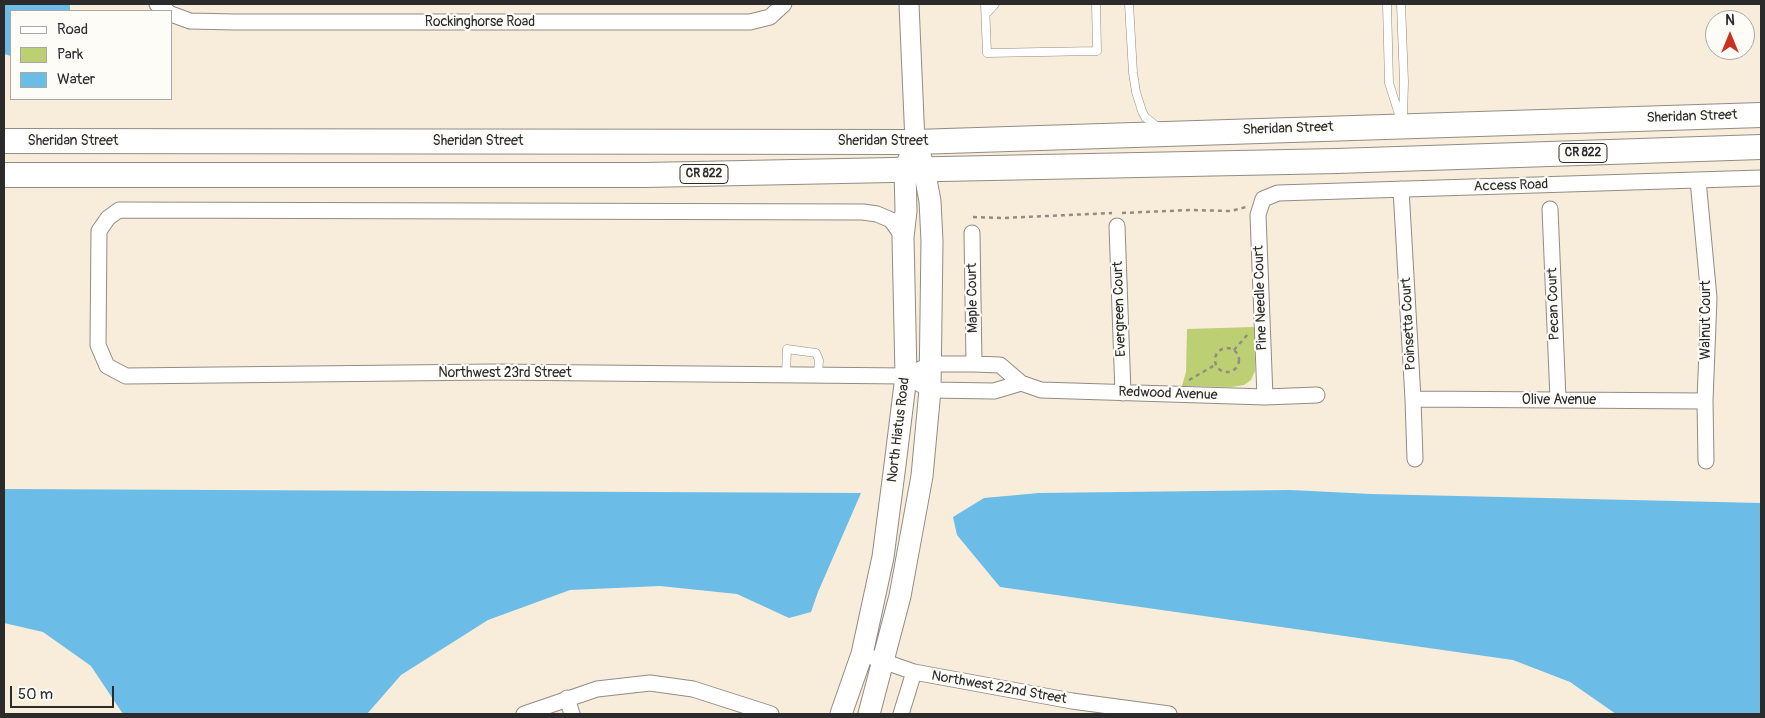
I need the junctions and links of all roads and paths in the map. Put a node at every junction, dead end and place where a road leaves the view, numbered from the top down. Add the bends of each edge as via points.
1 (783, 4) edge
2 (909, 4) edge
3 (985, 4) edge
4 (996, 4) edge
5 (1096, 4) edge
6 (1129, 4) edge
7 (1387, 4) edge
8 (1400, 4) edge
9 (172, 14) edge
10 (986, 14) junction
11 (1761, 115) edge
12 (1403, 126) junction
13 (1166, 133) junction
14 (4, 141) edge
15 (915, 142) junction
16 (1761, 147) edge
17 (1405, 159) junction
18 (915, 170) junction
19 (4, 175) edge
20 (1761, 178) edge
21 (1698, 180) junction
22 (1401, 189) junction
23 (1263, 199) joint
24 (1550, 209) dead end
25 (1117, 226) dead end
26 (972, 233) dead end
27 (903, 238) junction
28 (931, 364) junction
29 (974, 364) junction
30 (1215, 365) junction
31 (786, 375) junction
32 (818, 375) junction
33 (906, 376) junction
34 (1021, 383) junction
35 (930, 390) junction
36 (1122, 393) junction
37 (1181, 394) junction
38 (1317, 395) dead end
39 (1265, 397) junction
40 (1413, 399) junction
41 (1558, 399) junction
42 (1705, 401) junction
43 (1414, 459) dead end
44 (1706, 461) dead end
45 (862, 654) junction
46 (884, 661) junction
47 (914, 672) junction
48 (568, 698) junction
49 (1070, 708) edge
50 (524, 714) edge
51 (572, 714) edge
52 (771, 714) edge
53 (841, 714) edge
54 (869, 714) edge
55 (901, 714) edge
56 (1170, 714) edge

1 - 9 street, Rockinghorse Road via 770,17 750,22 236,22 190,21
2 - 15 street, North Hiatus Road
3 - 10 lane
4 - 10 lane
5 - 10 lane via 1097,51 986,53
6 - 13 lane via 1136,92 1145,117
7 - 12 lane via 1390,83
8 - 12 lane
11 - 12 main road, Sheridan Street
12 - 13 main road, Sheridan Street
12 - 17 main road
13 - 15 main road, Sheridan Street
14 - 15 main road, Sheridan Street
15 - 18 main road, North Hiatus Road
16 - 17 main road, Sheridan Street / CR 822
17 - 18 main road, Sheridan Street / CR 822
18 - 19 main road, Sheridan Street / CR 822 via 645,175
18 - 27 main road, North Hiatus Road
18 - 28 main road, North Hiatus Road via 930,201
20 - 21 street, Access Road
21 - 22 street, Access Road
21 - 42 street, Walnut Court via 1709,298
22 - 23 street, Access Road via 1278,193
22 - 40 street, Poinsetta Court
23 - 39 street, Pine Needle Court via 1258,216
24 - 41 street, Pecan Court
25 - 36 street, Evergreen Court
26 - 29 street, Maple Court
27 - 31 street, Northwest 23rd Street via 891,220 863,212 119,210 99,231 98,345 107,366 126,376 493,372
27 - 33 main road, North Hiatus Road
28 - 29 street, Redwood Avenue
28 - 33 street, Redwood Avenue
28 - 35 main road, North Hiatus Road
29 - 34 street, Redwood Avenue via 1000,365
30 - 30 path via 1216,354 1222,348 1230,348 1237,354 1239,362 1232,372 1223,372
30 - 37 path via 1193,377
31 - 32 street, Northwest 23rd Street
31 - 32 lane via 786,349 816,353
32 - 33 street, Northwest 23rd Street
33 - 35 street
33 - 45 main road, North Hiatus Road via 882,557
34 - 35 street via 994,391
34 - 36 street, Redwood Avenue via 1041,390
35 - 46 main road, North Hiatus Road via 922,476 900,596
36 - 37 street, Redwood Avenue
37 - 39 street, Redwood Avenue
38 - 39 street, Redwood Avenue
40 - 41 street, Olive Avenue
40 - 43 street, Poinsetta Court
41 - 42 street, Olive Avenue
42 - 44 street, Walnut Court
45 - 46 street, Northwest 22nd Street
45 - 53 main road, North Hiatus Road
46 - 47 street, Northwest 22nd Street
46 - 54 main road, North Hiatus Road
47 - 49 street, Northwest 22nd Street
47 - 55 street
48 - 50 street
48 - 51 street
48 - 52 street via 597,689 650,683 693,689
49 - 56 street, Northwest 22nd Street

